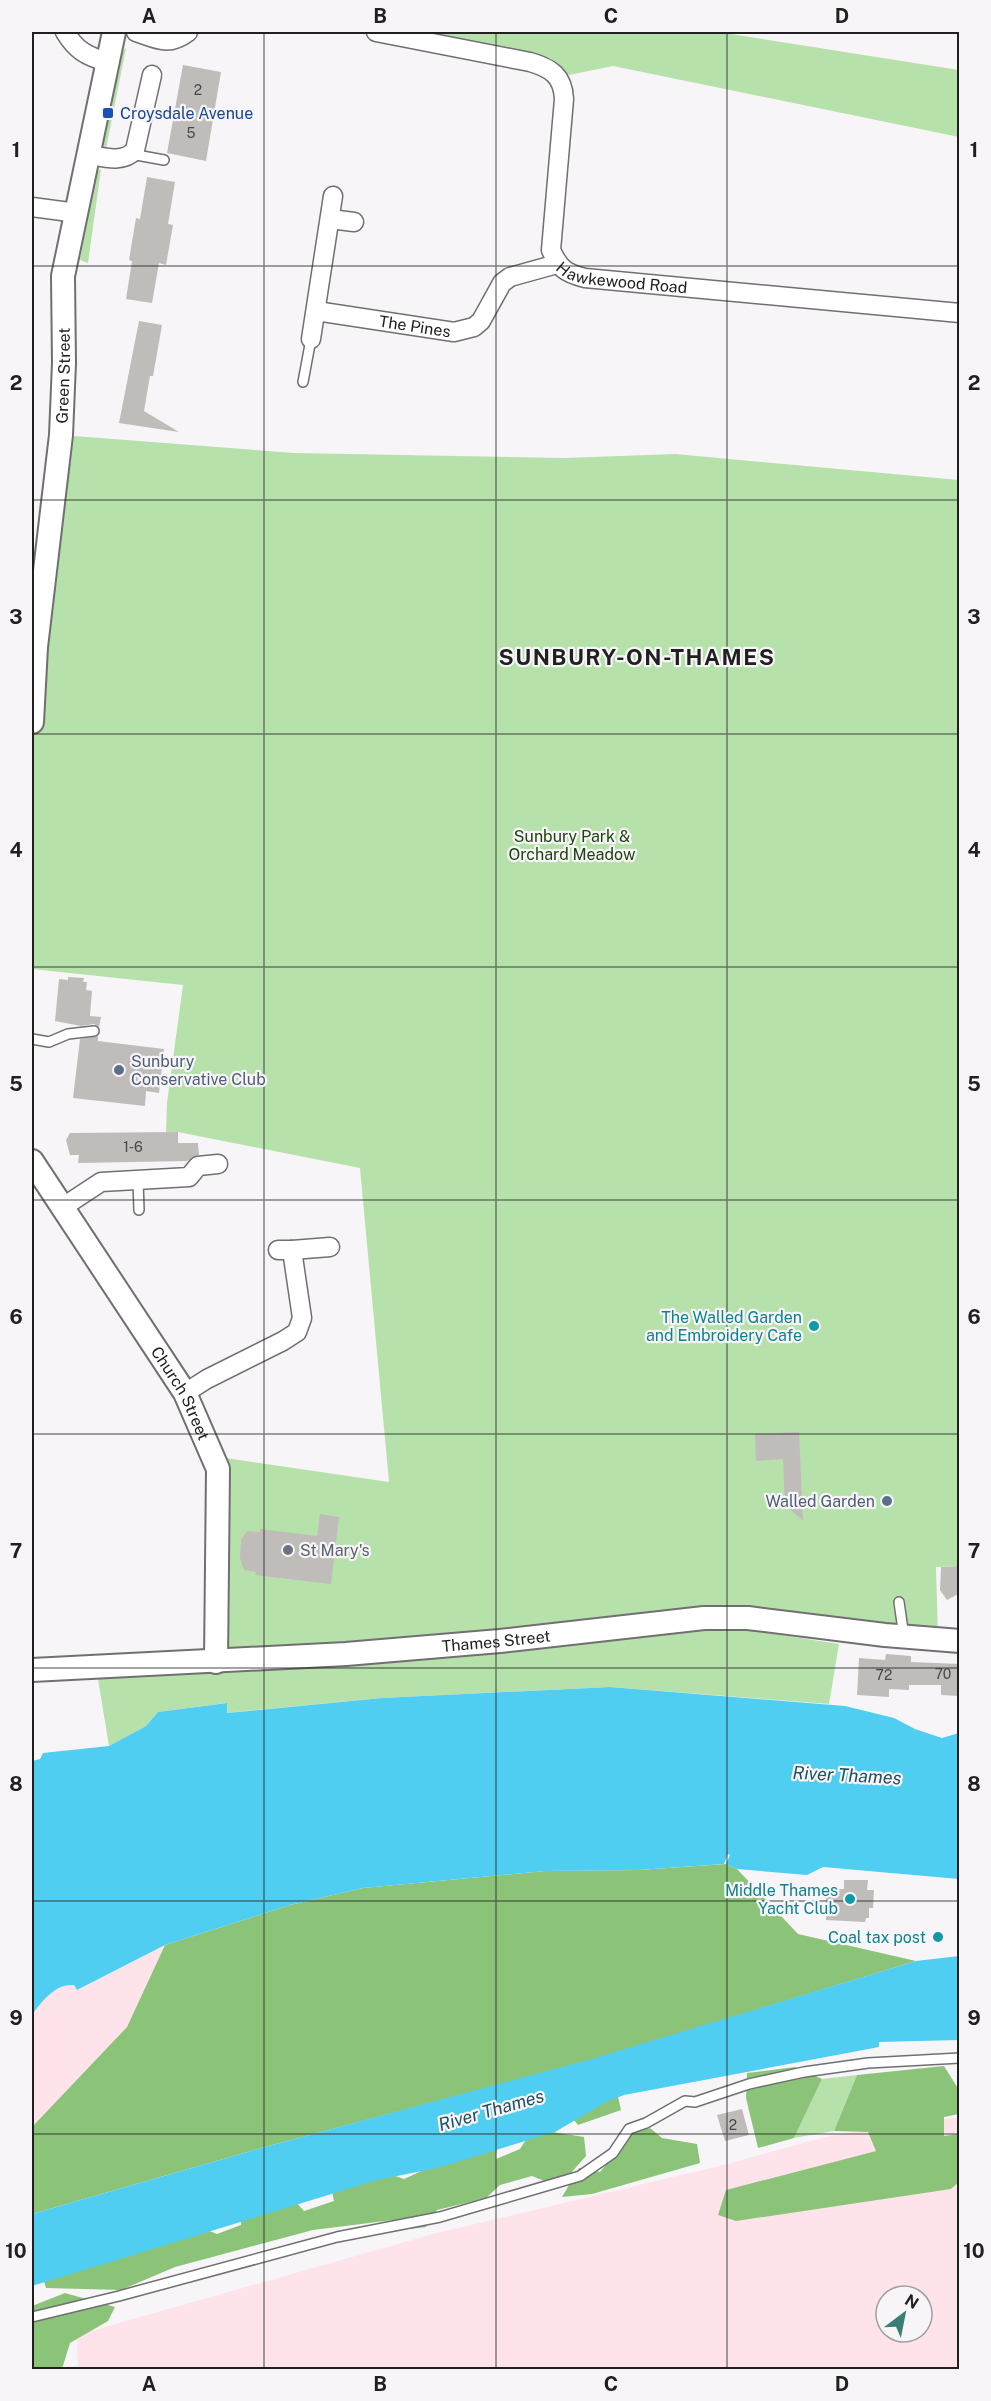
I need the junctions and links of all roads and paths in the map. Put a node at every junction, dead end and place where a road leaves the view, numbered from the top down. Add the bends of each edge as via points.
1 (64, 32) edge
2 (114, 32) edge
3 (136, 32) edge
4 (188, 32) edge
5 (376, 32) edge
6 (107, 62) junction
7 (152, 75) dead end
8 (87, 154) junction
9 (131, 154) junction
10 (164, 160) dead end
11 (333, 196) dead end
12 (32, 207) edge
13 (77, 213) junction
14 (330, 219) junction
15 (354, 222) dead end
16 (557, 264) junction
17 (316, 311) junction
18 (960, 313) edge
19 (311, 339) joint
20 (303, 382) dead end
21 (32, 722) edge
22 (94, 1031) dead end
23 (32, 1039) edge
24 (32, 1161) edge
25 (218, 1164) dead end
26 (138, 1180) junction
27 (63, 1207) junction
28 (139, 1210) dead end
29 (330, 1247) dead end
30 (185, 1393) junction
31 (898, 1602) dead end
32 (904, 1637) junction
33 (960, 1641) edge
34 (216, 1662) junction
35 (32, 1670) edge
36 (960, 2058) edge
37 (32, 2317) edge

1 - 6 street via 86,56
2 - 6 street, Green Street
3 - 4 street via 166,42
5 - 16 street, Hawkewood Road via 530,62 547,67 559,78 564,99 551,250
6 - 8 street, Green Street
7 - 9 street via 138,145
8 - 9 street via 119,158
8 - 13 street, Green Street
9 - 10 lane
11 - 14 street
12 - 13 street
13 - 21 street, Green Street via 63,276 61,435 36,647
14 - 15 street
14 - 17 street
16 - 17 street, The Pines via 510,277 502,283 481,321 454,332
16 - 18 street, Hawkewood Road via 570,274 585,278
17 - 19 street
19 - 20 lane
22 - 23 lane via 68,1034 49,1042
24 - 27 street, Church Street
25 - 26 street via 198,1166 189,1177
26 - 27 street via 101,1182
26 - 28 lane
27 - 30 street, Church Street
29 - 30 street via 285,1250 302,1318 297,1332
30 - 34 street, Church Street via 218,1469
31 - 32 lane
32 - 33 street, Thames Street
32 - 34 street, Thames Street via 748,1618 704,1618 500,1641
34 - 35 street, Thames Street
36 - 37 lane via 804,2072 749,2084 695,2102 685,2101 629,2129 613,2153 580,2176 440,2217 337,2237

